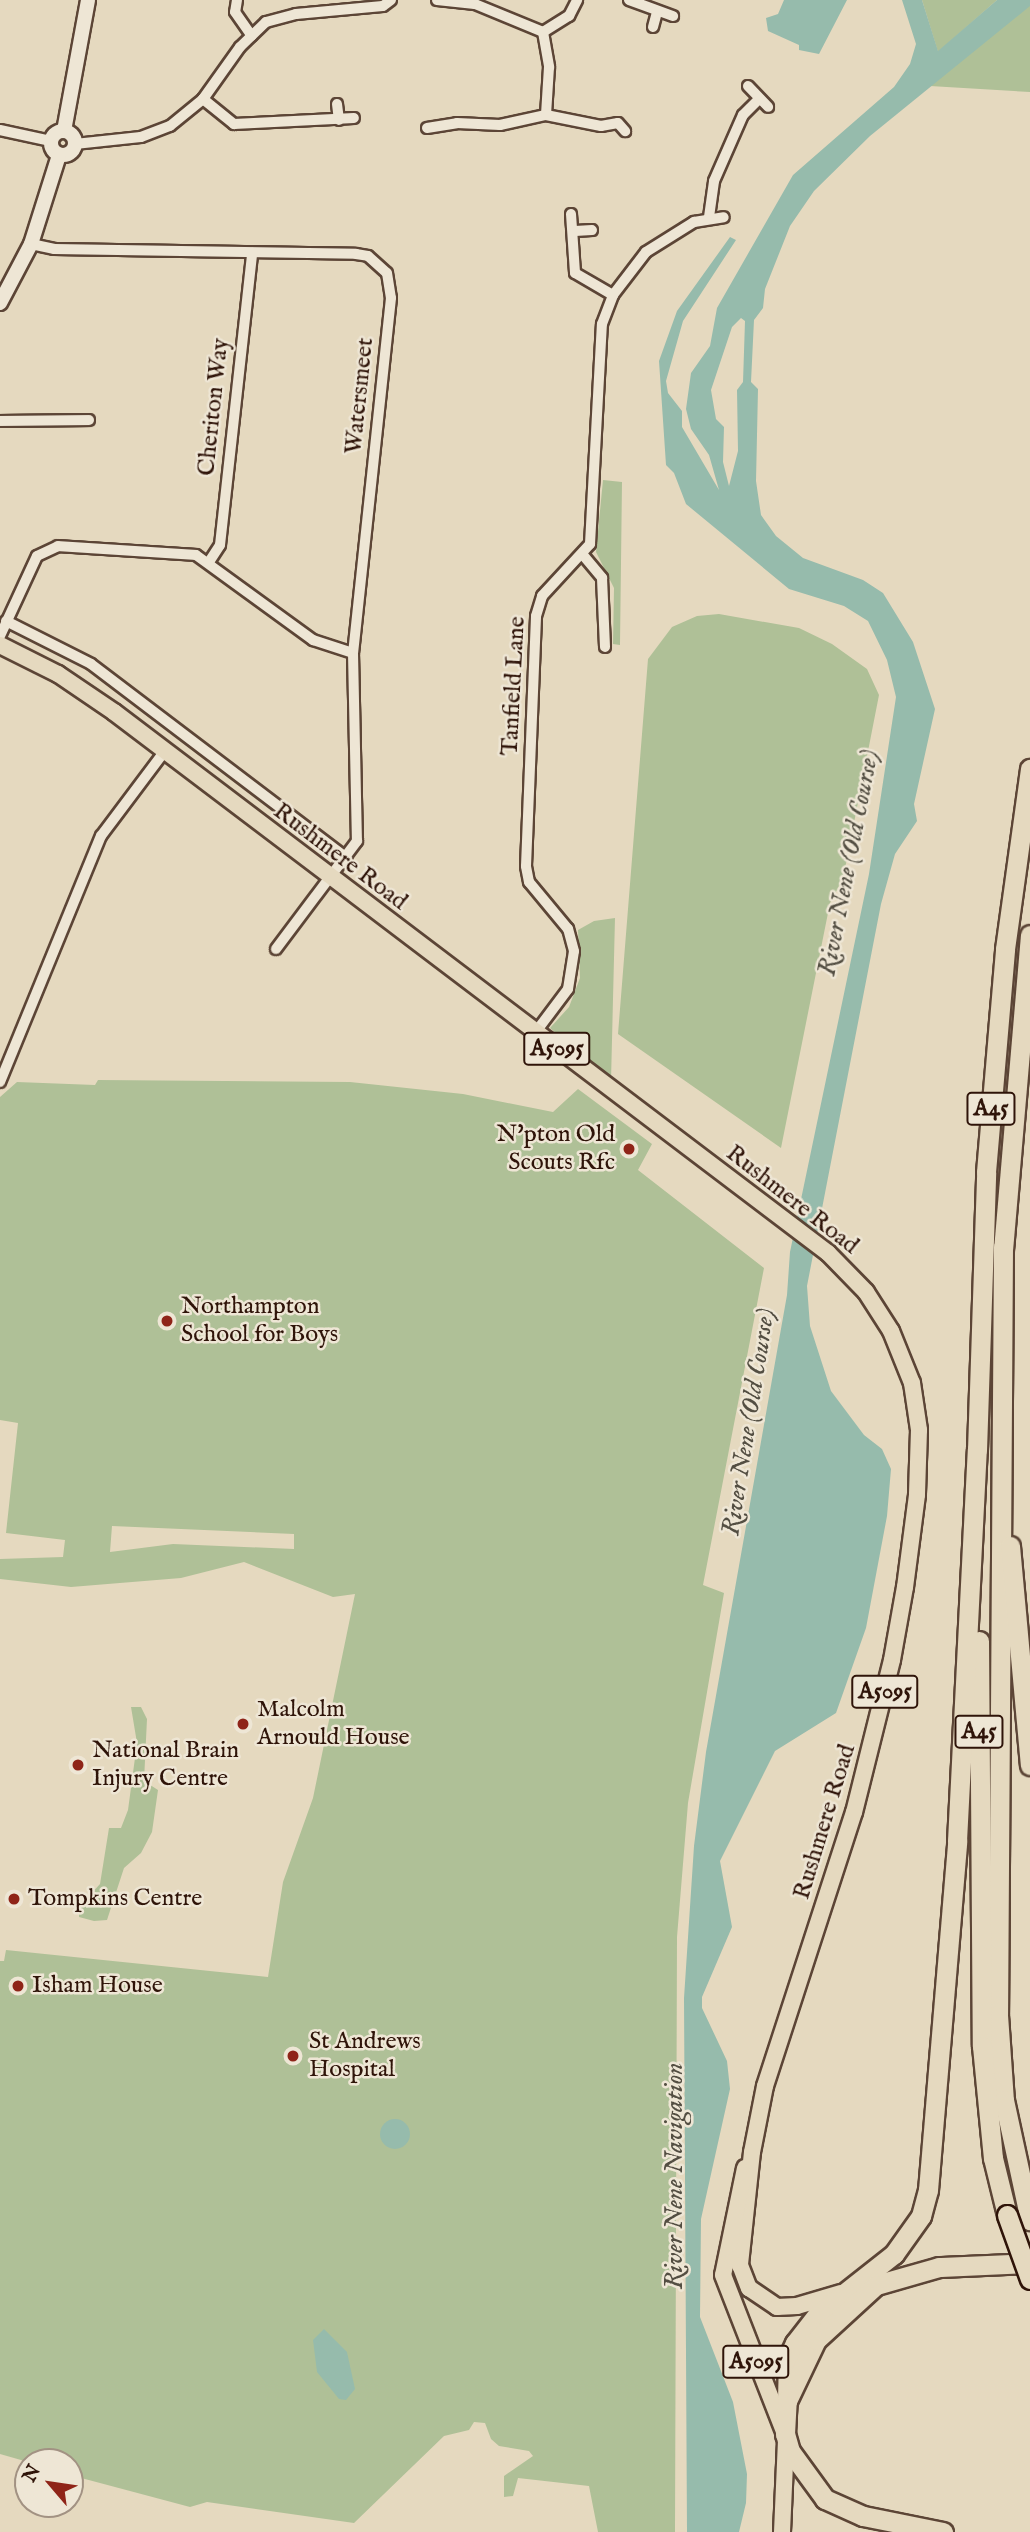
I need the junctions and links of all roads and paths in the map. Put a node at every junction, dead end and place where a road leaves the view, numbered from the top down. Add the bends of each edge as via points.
1 (88, 0) edge
2 (237, 0) edge
3 (391, 0) edge
4 (437, 0) edge
5 (577, 0) edge
6 (629, 0) edge
7 (657, 12) junction
8 (673, 16) dead end
9 (653, 27) dead end
10 (543, 32) junction
11 (251, 36) junction
12 (748, 86) dead end
13 (204, 99) junction
14 (759, 99) junction
15 (337, 104) dead end
16 (768, 107) dead end
17 (547, 115) junction
18 (354, 118) dead end
19 (339, 120) junction
20 (427, 128) dead end
21 (0, 130) edge
22 (64, 131) junction
23 (625, 131) dead end
24 (51, 141) junction
25 (75, 144) junction
26 (60, 155) junction
27 (571, 214) dead end
28 (709, 217) junction
29 (724, 217) dead end
30 (592, 230) dead end
31 (575, 231) junction
32 (31, 244) junction
33 (252, 253) junction
34 (613, 295) junction
35 (0, 303) edge
36 (89, 420) dead end
37 (0, 421) edge
38 (583, 555) junction
39 (209, 562) junction
40 (5, 608) edge
41 (6, 621) junction
42 (593, 625) dead end
43 (605, 625) junction
44 (0, 636) edge
45 (0, 646) edge
46 (605, 647) dead end
47 (353, 653) junction
48 (164, 752) junction
49 (1030, 769) edge
50 (346, 859) junction
51 (332, 879) junction
52 (1030, 935) edge
53 (275, 949) dead end
54 (535, 1033) junction
55 (0, 1082) edge
56 (978, 1450) junction
57 (1000, 1482) junction
58 (1030, 1765) edge
59 (751, 2152) junction
60 (1028, 2215) edge
61 (1030, 2263) edge
62 (1030, 2279) edge
63 (876, 2285) junction
64 (847, 2291) junction
65 (786, 2401) junction
66 (785, 2437) junction
67 (782, 2532) edge
68 (943, 2532) edge

1 - 22 street
2 - 11 street via 235,12
3 - 11 street via 383,6 296,14 266,22
4 - 10 street via 475,4
5 - 10 street via 569,16
6 - 7 street
7 - 8 street
7 - 9 street
10 - 17 street via 549,67
11 - 13 street
12 - 14 street
13 - 19 street via 234,124
13 - 25 street via 155,132
14 - 16 street
14 - 28 street via 743,115 714,181
15 - 19 street
17 - 20 street via 500,125 457,123
17 - 23 street via 601,126 618,123
18 - 19 street
21 - 24 street
22 - 24 street
22 - 25 street
24 - 26 street
25 - 26 street via 72,151
26 - 32 street
27 - 31 street
28 - 29 street, Tanfield Lane
28 - 34 street, Tanfield Lane via 669,234 646,252
30 - 31 street
31 - 34 street via 575,273
32 - 33 street, Watersmeet via 54,249
32 - 35 street
33 - 39 street, Cheriton Way via 220,545
33 - 47 street, Watersmeet via 368,256 387,273 391,286
34 - 38 street, Tanfield Lane via 597,347 593,528
36 - 37 street
38 - 43 street via 602,578
38 - 54 street, Tanfield Lane via 542,596 536,616 526,866 529,882 568,929 574,951 568,989
39 - 40 street via 186,554 46,549
39 - 47 street via 313,639
40 - 41 street
41 - 44 street
41 - 50 street, Rushmere Road via 110,677
42 - 43 street
43 - 46 street
45 - 48 main road, Rushmere Road / A5095 via 80,687
47 - 50 street, Watersmeet via 357,833
48 - 51 main road, Rushmere Road / A5095
48 - 55 street via 101,836
49 - 56 highway, A45 via 1005,949 986,1172
50 - 51 street, Watersmeet
51 - 53 street, Watersmeet
51 - 54 main road, Rushmere Road / A5095
52 - 57 highway, A45 via 1003,1247
54 - 59 main road, Rushmere Road / A5095 via 821,1248 866,1292 896,1342 916,1403 919,1473 897,1635 873,1741 786,2016
56 - 62 highway, A45, bridge via 980,2013 993,2158
56 - 64 highway via 946,2021 928,2190 911,2234 894,2254
57 - 58 highway via 1012,1558
57 - 60 highway, A45 via 998,2015 1004,2100
59 - 64 main road, Rushmere Road / A5095 via 740,2265 744,2282 756,2296 777,2307
59 - 66 main road, Rushmere Road / A5095 via 737,2189 723,2275
61 - 63 highway via 939,2267
63 - 64 main road, Rushmere Road / A5095
63 - 65 highway via 816,2340
64 - 65 highway via 818,2314 795,2343 788,2358
65 - 66 highway
66 - 67 main road
66 - 68 highway via 812,2486 844,2509

